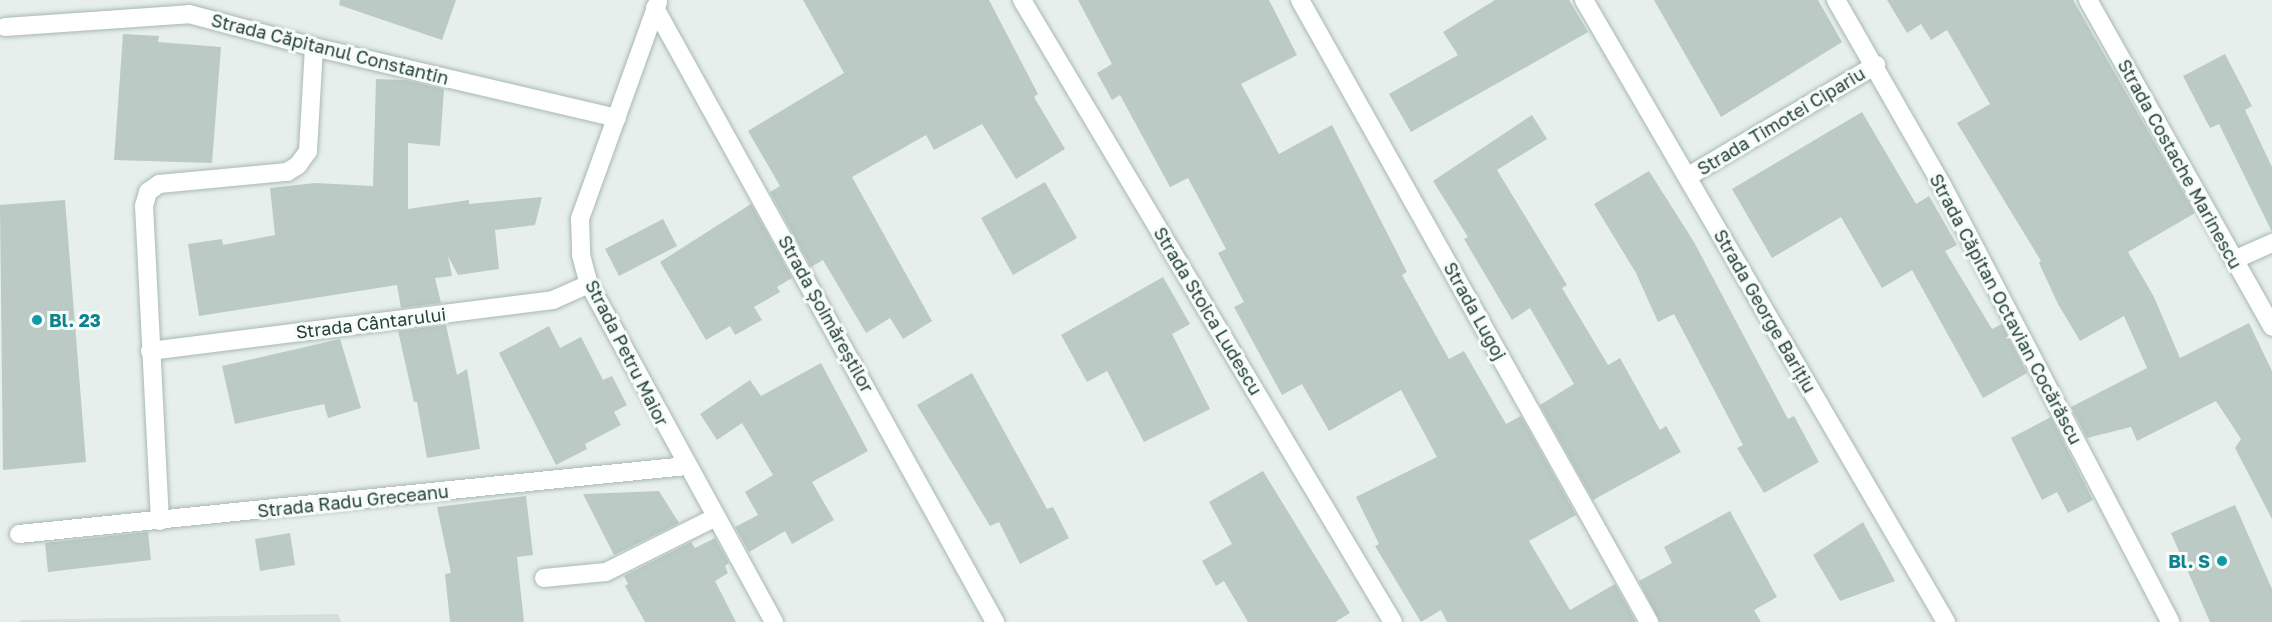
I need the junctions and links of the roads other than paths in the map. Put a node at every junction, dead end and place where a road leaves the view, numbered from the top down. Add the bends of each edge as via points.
1 (1022, 0) edge
2 (1300, 0) edge
3 (1584, 0) edge
4 (1836, 0) edge
5 (2088, 0) edge
6 (657, 4) edge
7 (5, 27) dead end
8 (314, 47) junction
9 (1875, 66) junction
10 (617, 118) junction
11 (1687, 177) junction
12 (2272, 243) edge
13 (2234, 260) junction
14 (589, 284) junction
15 (2272, 327) edge
16 (150, 351) junction
17 (686, 466) junction
18 (716, 517) junction
19 (160, 521) junction
20 (19, 534) dead end
21 (544, 578) dead end
22 (774, 622) edge
23 (995, 622) edge
24 (1393, 622) edge
25 (1649, 622) edge
26 (1946, 622) edge
27 (2170, 622) edge

1 - 24 street, Strada Stoica Ludescu
2 - 25 street, Strada Lugoj
3 - 11 street, Strada George Barițiu
4 - 9 street, Strada Căpitan Octavian Cocărăscu
5 - 13 street, Strada Costache Marinescu
6 - 10 street, Strada Petru Maior
6 - 23 street, Strada Șoimăreștilor
7 - 8 street, Strada Căpitanul Constantin via 189,14
8 - 10 street, Strada Căpitanul Constantin
8 - 16 street via 308,151 298,165 287,172 159,184 148,192 144,206
9 - 11 street, Strada Timotei Cipariu
9 - 27 street, Strada Căpitan Octavian Cocărăscu
10 - 14 street, Strada Petru Maior via 580,219 581,255
11 - 26 street, Strada George Barițiu
12 - 13 street
13 - 15 street, Strada Costache Marinescu
14 - 16 street, Strada Cântarului via 553,300
14 - 17 street, Strada Petru Maior
16 - 19 street
17 - 18 street, Strada Petru Maior
17 - 19 street, Strada Radu Greceanu
18 - 21 street via 606,572
18 - 22 street, Strada Petru Maior
19 - 20 street, Strada Radu Greceanu

